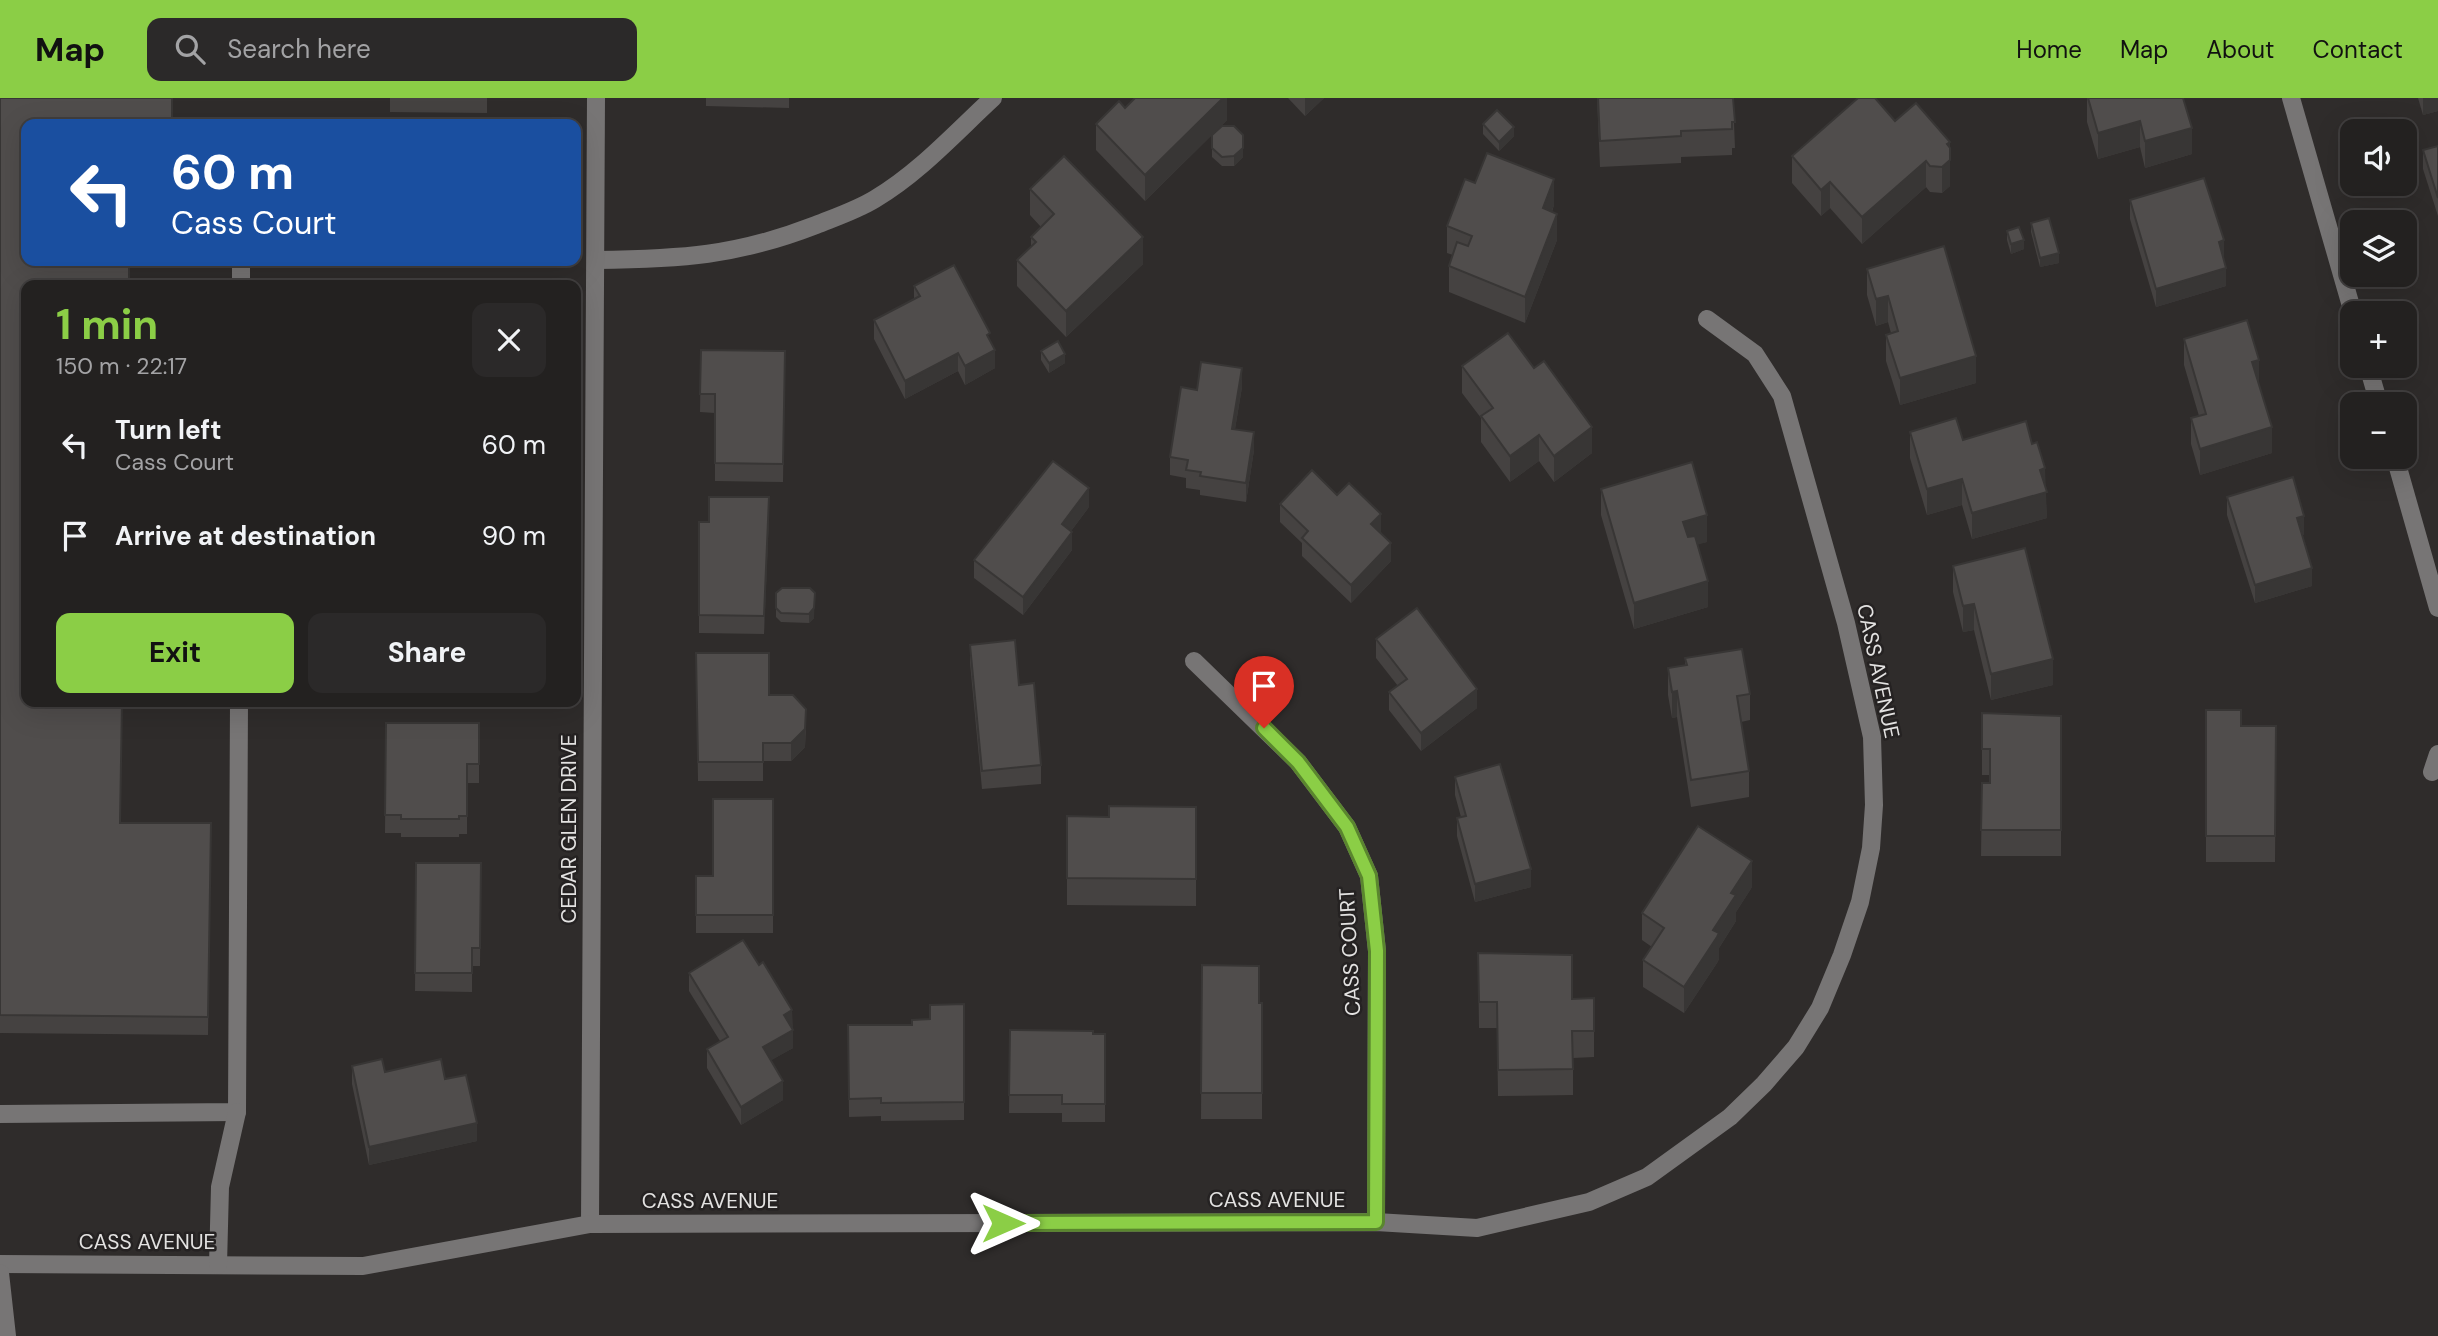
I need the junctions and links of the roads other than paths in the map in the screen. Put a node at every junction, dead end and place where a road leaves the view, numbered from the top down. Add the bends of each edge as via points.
1 (596, 98) edge
2 (993, 98) edge
3 (2291, 98) edge
4 (596, 260) junction
5 (2350, 301) edge
6 (1707, 319) dead end
7 (2398, 469) edge
8 (2438, 608) edge
9 (1194, 661) dead end
10 (239, 707) edge
11 (2438, 754) edge
12 (2432, 772) dead end
13 (237, 1112) junction
14 (0, 1114) edge
15 (1376, 1222) junction
16 (590, 1224) junction
17 (0, 1264) edge
18 (218, 1265) junction
19 (0, 1273) edge
20 (8, 1336) edge

1 - 4 street, CEDAR GLEN DRIVE
2 - 4 street via 918,168 850,212 776,240 724,253
3 - 5 street
4 - 16 street, CEDAR GLEN DRIVE
6 - 15 street, CASS AVENUE via 1755,354 1782,396 1846,623 1872,737 1871,848 1860,902 1842,955 1820,1008 1796,1047 1764,1084 1730,1117 1647,1177 1589,1202 1476,1228
7 - 8 street
9 - 15 street, CASS COURT via 1298,762 1347,827 1369,876 1377,951
10 - 13 street
11 - 12 street
13 - 14 street
13 - 18 street via 220,1187
15 - 16 street, CASS AVENUE
16 - 18 street, CASS AVENUE via 363,1266
17 - 18 street, CASS AVENUE
19 - 20 street

